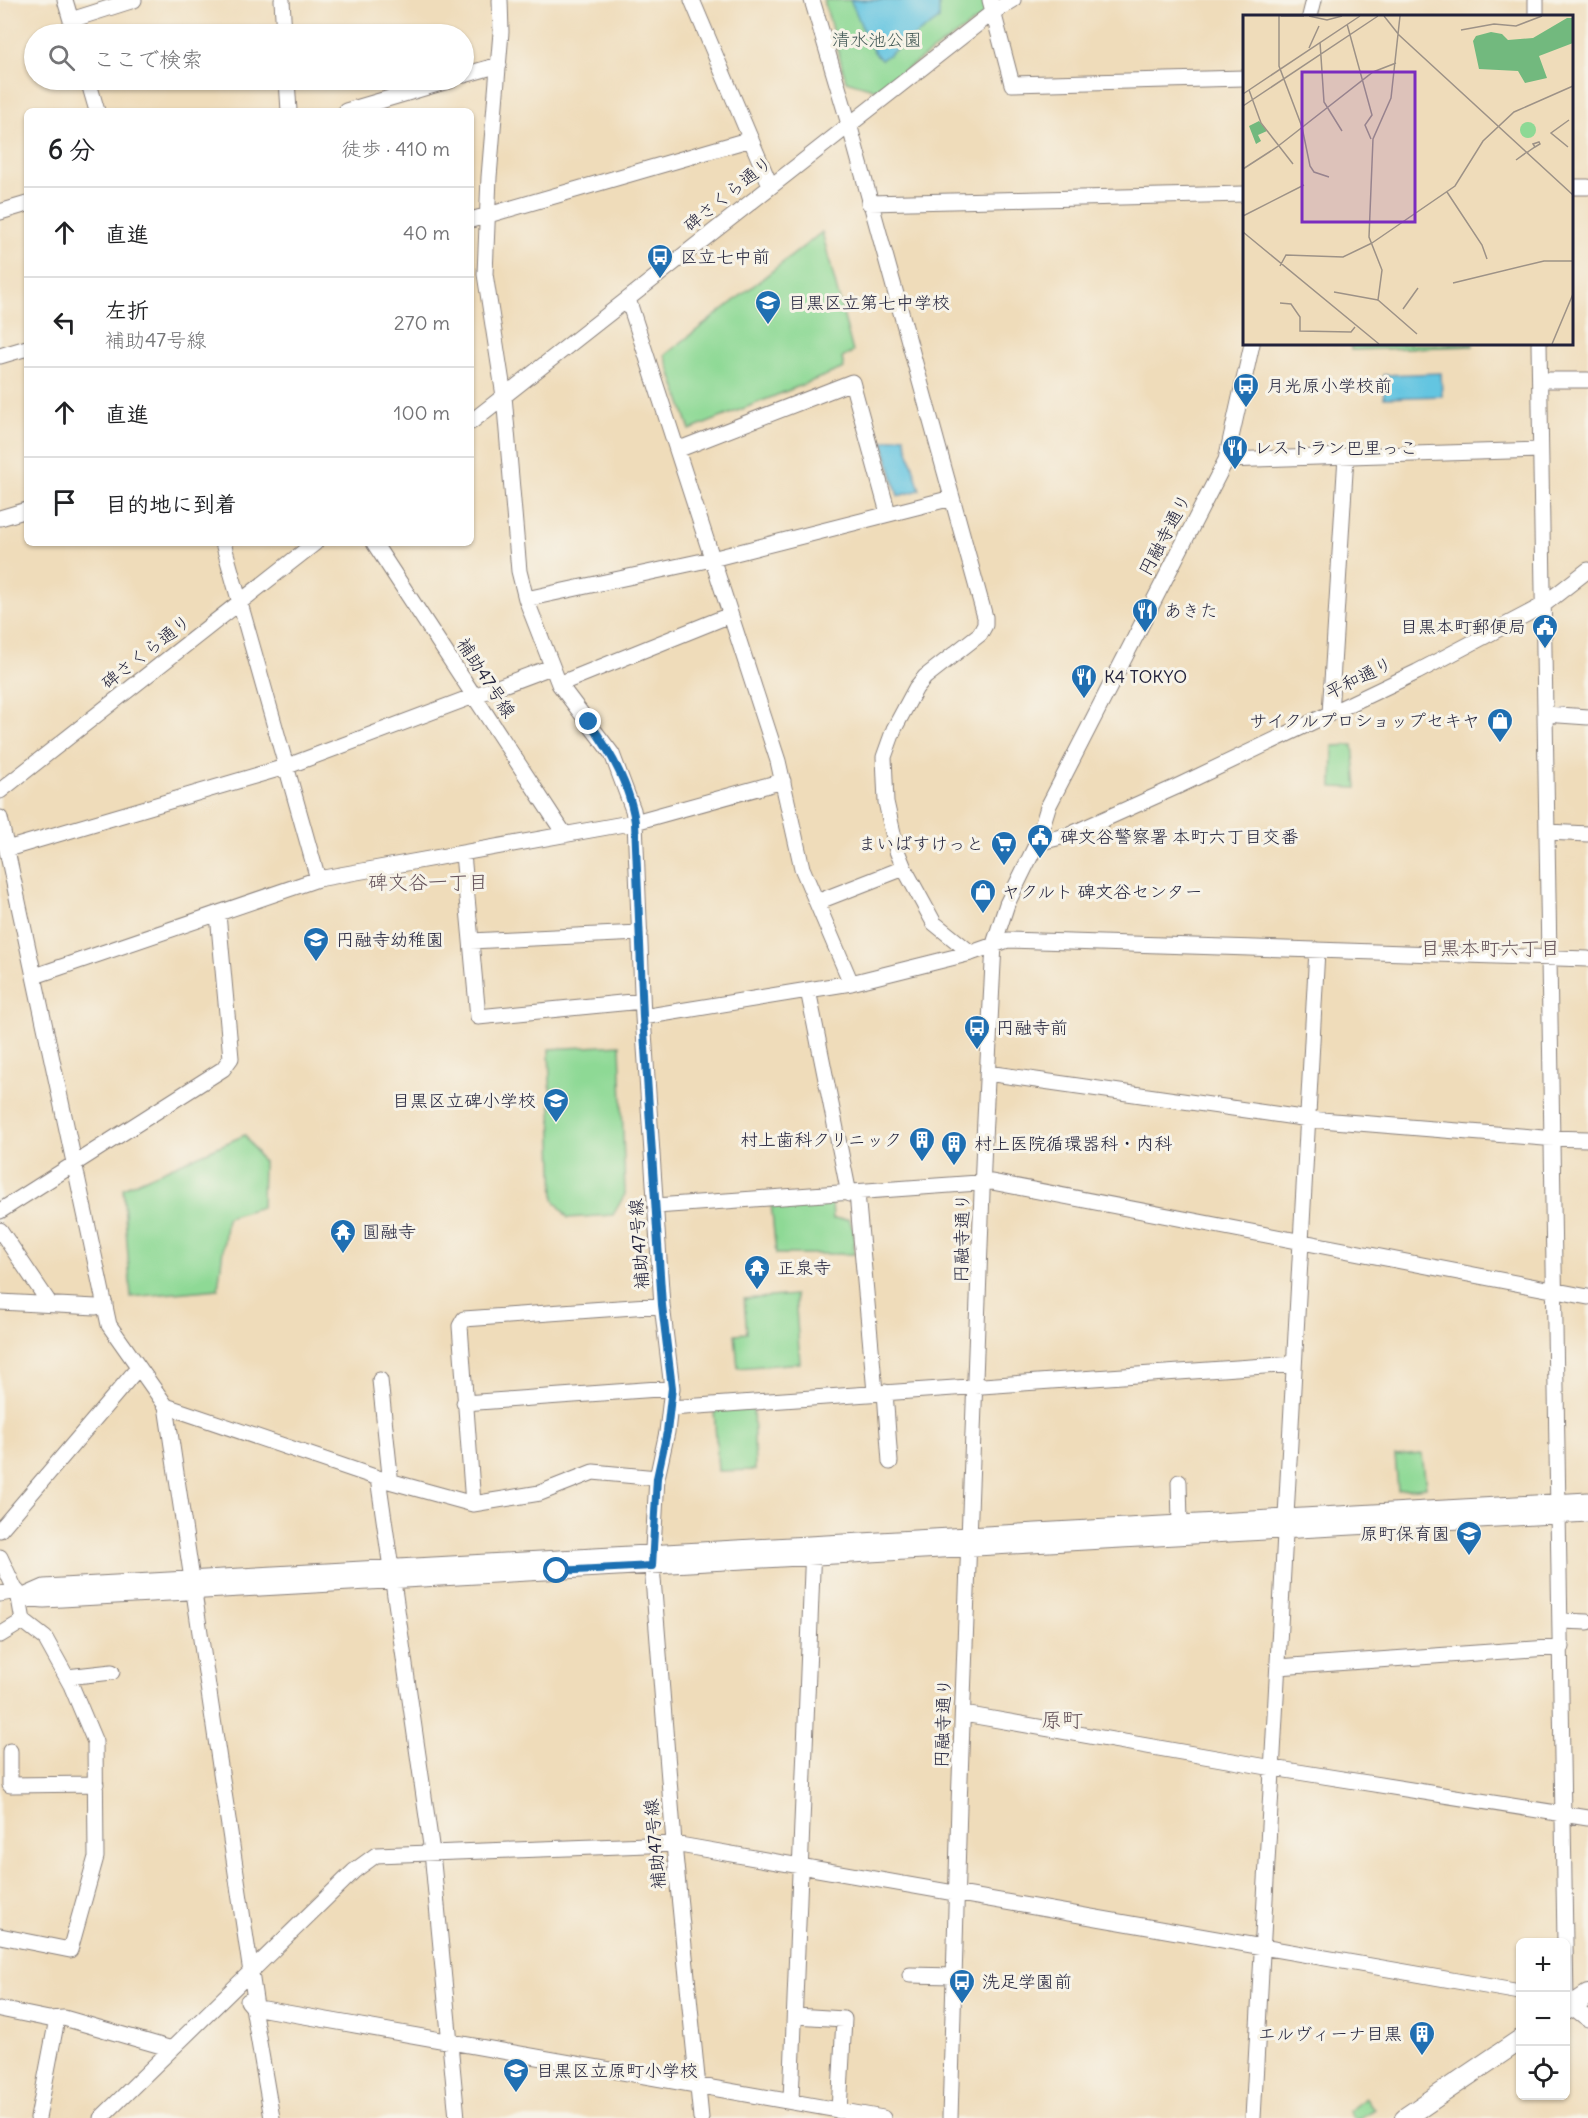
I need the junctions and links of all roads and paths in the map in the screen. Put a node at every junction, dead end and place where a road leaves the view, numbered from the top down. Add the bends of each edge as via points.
1 (65, 0) edge
2 (134, 0) edge
3 (282, 0) edge
4 (500, 0) edge
5 (692, 0) edge
6 (812, 0) edge
7 (1013, 0) edge
8 (1314, 0) edge
9 (992, 6) edge
10 (1310, 15) edge
11 (72, 24) edge
12 (80, 24) edge
13 (283, 24) edge
14 (499, 65) junction
15 (474, 72) edge
16 (1243, 78) edge
17 (91, 90) edge
18 (288, 90) edge
19 (417, 90) edge
20 (96, 108) edge
21 (289, 108) edge
22 (356, 108) edge
23 (849, 124) junction
24 (751, 139) junction
25 (770, 185) junction
26 (1243, 194) edge
27 (869, 203) junction
28 (24, 205) edge
29 (0, 212) edge
30 (488, 216) junction
31 (474, 219) edge
32 (628, 299) junction
33 (1252, 345) edge
34 (1539, 345) edge
35 (24, 349) edge
36 (0, 356) edge
37 (1540, 380) junction
38 (1588, 380) edge
39 (504, 396) junction
40 (474, 420) edge
41 (677, 450) junction
42 (1540, 450) junction
43 (1346, 456) junction
44 (1226, 460) junction
45 (952, 498) junction
46 (24, 511) edge
47 (888, 513) junction
48 (0, 518) edge
49 (224, 546) edge
50 (311, 546) edge
51 (376, 546) edge
52 (712, 559) junction
53 (1588, 570) edge
54 (526, 598) junction
55 (240, 602) junction
56 (1542, 606) junction
57 (730, 615) junction
58 (551, 667) junction
59 (559, 684) junction
60 (475, 697) junction
61 (1330, 714) junction
62 (1545, 714) junction
63 (1588, 717) edge
64 (285, 766) junction
65 (783, 782) junction
66 (0, 791) edge
67 (0, 818) edge
68 (635, 822) junction
69 (1547, 832) junction
70 (1588, 834) edge
71 (565, 835) junction
72 (1037, 843) junction
73 (7, 849) junction
74 (463, 854) junction
75 (904, 868) junction
76 (318, 879) junction
77 (817, 902) junction
78 (218, 914) junction
79 (640, 933) junction
80 (471, 942) junction
81 (994, 944) junction
82 (1317, 950) junction
83 (971, 953) junction
84 (1549, 958) junction
85 (1588, 959) edge
86 (35, 976) junction
87 (851, 983) junction
88 (808, 990) junction
89 (642, 1001) junction
90 (643, 1017) junction
91 (987, 1073) junction
92 (1309, 1119) junction
93 (1552, 1139) junction
94 (1588, 1139) edge
95 (75, 1163) junction
96 (983, 1182) junction
97 (853, 1194) junction
98 (656, 1206) junction
99 (0, 1211) edge
100 (0, 1230) edge
101 (1302, 1240) junction
102 (1556, 1291) junction
103 (1588, 1297) edge
104 (0, 1302) edge
105 (50, 1304) junction
106 (105, 1304) junction
107 (662, 1305) junction
108 (1294, 1364) junction
109 (138, 1368) junction
110 (380, 1380) dead end
111 (976, 1385) junction
112 (672, 1388) junction
113 (880, 1392) junction
114 (464, 1403) junction
115 (166, 1406) junction
116 (670, 1408) junction
117 (890, 1462) dead end
118 (657, 1478) junction
119 (383, 1480) junction
120 (1179, 1482) dead end
121 (1588, 1500) edge
122 (473, 1504) junction
123 (1559, 1508) junction
124 (1588, 1514) edge
125 (1180, 1523) junction
126 (1286, 1524) junction
127 (0, 1530) edge
128 (969, 1541) junction
129 (813, 1550) junction
130 (0, 1557) edge
131 (652, 1559) junction
132 (392, 1574) junction
133 (194, 1585) junction
134 (0, 1594) edge
135 (18, 1594) junction
136 (23, 1621) junction
137 (1561, 1621) junction
138 (1588, 1622) edge
139 (0, 1635) edge
140 (1562, 1647) junction
141 (1278, 1667) junction
142 (112, 1672) dead end
143 (66, 1677) junction
144 (964, 1714) junction
145 (10, 1751) dead end
146 (1273, 1768) junction
147 (96, 1784) junction
148 (1564, 1815) junction
149 (1588, 1818) edge
150 (674, 1844) junction
151 (432, 1852) junction
152 (800, 1864) junction
153 (958, 1893) junction
154 (0, 1936) edge
155 (1263, 1947) junction
156 (250, 1973) junction
157 (910, 1976) dead end
158 (954, 1976) junction
159 (235, 1989) junction
160 (1516, 1991) edge
161 (1572, 2003) edge
162 (255, 2006) junction
163 (0, 2009) edge
164 (796, 2016) junction
165 (57, 2019) junction
166 (1588, 2019) edge
167 (450, 2042) junction
168 (1516, 2044) edge
169 (172, 2049) junction
170 (698, 2085) junction
171 (791, 2100) junction
172 (839, 2110) junction
173 (1415, 2115) edge
174 (38, 2118) edge
175 (101, 2118) edge
176 (272, 2118) edge
177 (457, 2118) edge
178 (701, 2118) edge
179 (883, 2118) edge
180 (950, 2118) edge
181 (1253, 2118) edge

1 - 11 street
2 - 12 street
3 - 13 street
4 - 14 street, 補助47号線
5 - 24 street
6 - 23 street
7 - 9 street, 碑さくら通り
8 - 10 street
9 - 16 street via 1012,84
9 - 23 street, 碑さくら通り
14 - 15 street
14 - 30 street, 補助47号線
17 - 20 street
18 - 21 street
19 - 22 street
23 - 25 street, 碑さくら通り
23 - 27 street
24 - 25 street
24 - 30 street
25 - 32 street, 碑さくら通り
26 - 27 street
27 - 45 street
28 - 29 street
30 - 31 street
30 - 39 street, 補助47号線 via 484,274
32 - 39 street, 碑さくら通り
32 - 41 street
33 - 44 street, 円融寺通り
34 - 37 street
35 - 36 street
37 - 38 street
37 - 42 street
39 - 40 street, 碑さくら通り
39 - 54 street, 補助47号線 via 519,571
41 - 47 street via 852,382
41 - 52 street
42 - 43 street
42 - 56 street
43 - 44 street
43 - 61 street
44 - 72 street, 円融寺通り via 1048,807
45 - 47 street
45 - 75 street via 985,625 981,634 916,688 884,757 886,802
46 - 48 street
47 - 52 street
49 - 55 street
50 - 55 street, 碑さくら通り
51 - 60 street, 補助47号線
52 - 54 street
52 - 57 street
53 - 56 street, 平和通り
54 - 58 street, 補助47号線
55 - 64 street
55 - 66 street, 碑さくら通り
56 - 61 street, 平和通り
56 - 62 street
57 - 59 street
57 - 65 street
58 - 59 street, 補助47号線
58 - 60 street
59 - 68 street, 補助47号線 via 612,754
60 - 64 street
60 - 71 street, 補助47号線
61 - 72 street, 平和通り via 1078,831
62 - 63 street
62 - 69 street
64 - 73 street
64 - 76 street
65 - 68 street
65 - 77 street via 802,868
67 - 73 street
68 - 71 street
68 - 79 street, 補助47号線
69 - 70 street
69 - 84 street
71 - 74 street
72 - 81 street, 円融寺通り via 1006,904
73 - 86 street
74 - 76 street
74 - 80 street
75 - 77 street
75 - 83 street via 934,923
76 - 78 street
77 - 87 street
78 - 86 street
78 - 95 street via 231,1058 223,1069
79 - 80 street
79 - 89 street, 補助47号線
80 - 89 street via 478,1017
81 - 82 street via 1020,941
81 - 83 street
81 - 91 street, 円融寺通り
82 - 84 street
82 - 92 street
83 - 87 street
84 - 85 street
84 - 93 street
86 - 95 street
87 - 88 street
88 - 90 street
88 - 97 street
89 - 90 street, 補助47号線
90 - 98 street, 補助47号線
91 - 92 street
91 - 96 street, 円融寺通り
92 - 93 street
92 - 101 street
93 - 94 street
93 - 102 street
95 - 99 street
95 - 106 street
96 - 97 street
96 - 101 street
96 - 111 street, 円融寺通り
97 - 98 street
97 - 113 street
98 - 107 street, 補助47号線
100 - 105 street
101 - 102 street
101 - 108 street
102 - 103 street
102 - 123 street
104 - 105 street
105 - 106 street
106 - 109 street via 109,1324
107 - 112 street, 補助47号線
107 - 114 street via 464,1319 460,1326
108 - 111 street
108 - 126 street
109 - 115 street
109 - 127 street
110 - 119 street via 390,1474
111 - 113 street
111 - 128 street, 円融寺通り
112 - 114 street
112 - 116 street, 補助47号線
113 - 116 street
113 - 117 street
114 - 122 street
115 - 119 street
115 - 133 street
116 - 118 street, 補助47号線
118 - 122 street via 593,1472 540,1492
118 - 131 street, 補助47号線
119 - 122 street
119 - 132 street
120 - 125 street
121 - 123 street
123 - 124 street
123 - 126 street
123 - 137 street
125 - 126 street
125 - 128 street
126 - 128 street
126 - 141 street
128 - 129 street
128 - 144 street, 円融寺通り
129 - 131 street
129 - 152 street
130 - 135 street
131 - 132 street
131 - 150 street, 補助47号線
132 - 133 street
132 - 151 street
133 - 135 street via 44,1600
133 - 156 street
134 - 135 street
135 - 136 street
136 - 139 street
136 - 143 street via 45,1638
137 - 138 street
137 - 140 street
140 - 141 street
140 - 148 street
141 - 146 street
142 - 143 street
143 - 147 street via 95,1742
144 - 146 street
144 - 153 street, 円融寺通り
145 - 147 street via 10,1785
146 - 148 street
146 - 155 street
147 - 154 street via 96,1857 70,1950
148 - 149 street
148 - 161 street
150 - 151 street
150 - 152 street
150 - 170 street, 補助47号線
151 - 156 street via 371,1856
151 - 167 street
152 - 153 street
152 - 164 street
153 - 155 street
153 - 158 street, 円融寺通り
155 - 160 street
155 - 181 street
156 - 159 street
156 - 162 street
157 - 158 street
158 - 180 street, 円融寺通り
159 - 162 street
159 - 169 street
161 - 166 street
162 - 167 street
162 - 176 street
163 - 165 street
164 - 171 street
164 - 172 street via 844,2019
165 - 169 street
165 - 174 street
167 - 170 street
167 - 177 street
168 - 173 main road
169 - 175 street
170 - 171 street
170 - 178 street, 補助47号線
171 - 172 street
172 - 179 street

